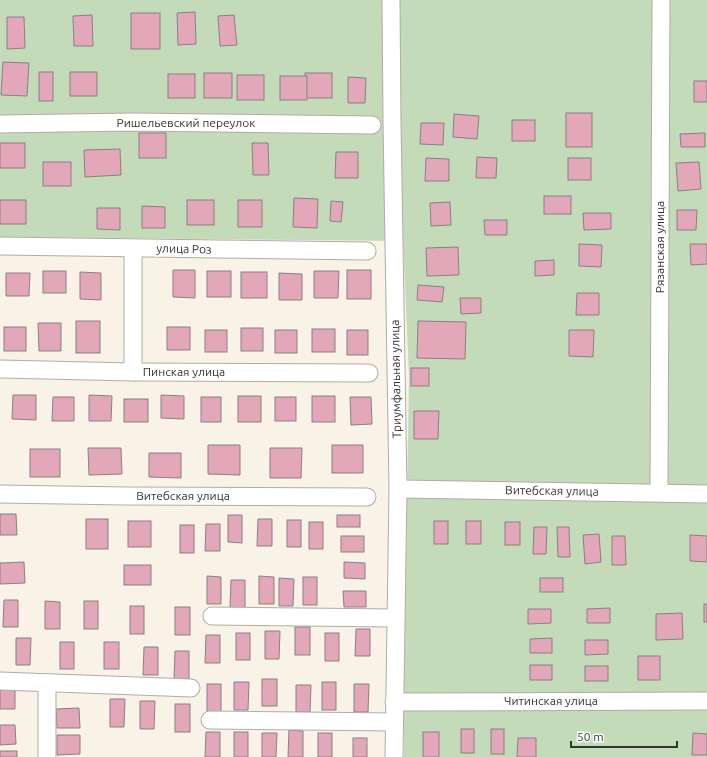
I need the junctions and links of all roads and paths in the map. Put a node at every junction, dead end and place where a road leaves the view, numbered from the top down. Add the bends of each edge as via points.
1 (391, 0) edge
2 (661, 0) edge
3 (0, 124) edge
4 (372, 125) dead end
5 (0, 246) edge
6 (133, 248) junction
7 (367, 251) dead end
8 (0, 369) edge
9 (133, 372) junction
10 (369, 374) dead end
11 (398, 488) junction
12 (0, 494) edge
13 (659, 494) junction
14 (707, 494) edge
15 (367, 497) dead end
16 (212, 616) dead end
17 (396, 618) junction
18 (0, 681) edge
19 (47, 683) junction
20 (191, 688) dead end
21 (707, 701) edge
22 (394, 702) junction
23 (210, 720) dead end
24 (394, 722) junction
25 (47, 757) edge
26 (394, 757) edge

1 - 11 street, Триумфальная улица
2 - 13 street, Рязанская улица
3 - 4 street, Ришельевский переулок via 132,122
5 - 6 street, улица Роз
6 - 7 street, улица Роз
6 - 9 street
8 - 9 street, Пинская улица
9 - 10 street, Пинская улица
11 - 13 street, Витебская улица
11 - 17 street, Триумфальная улица
12 - 15 street, Витебская улица
13 - 14 street, Витебская улица
16 - 17 street
17 - 22 street, Триумфальная улица
18 - 19 street
19 - 20 street
19 - 25 street
21 - 22 street, Читинская улица
22 - 24 street, Триумфальная улица
23 - 24 street
24 - 26 street, Триумфальная улица

